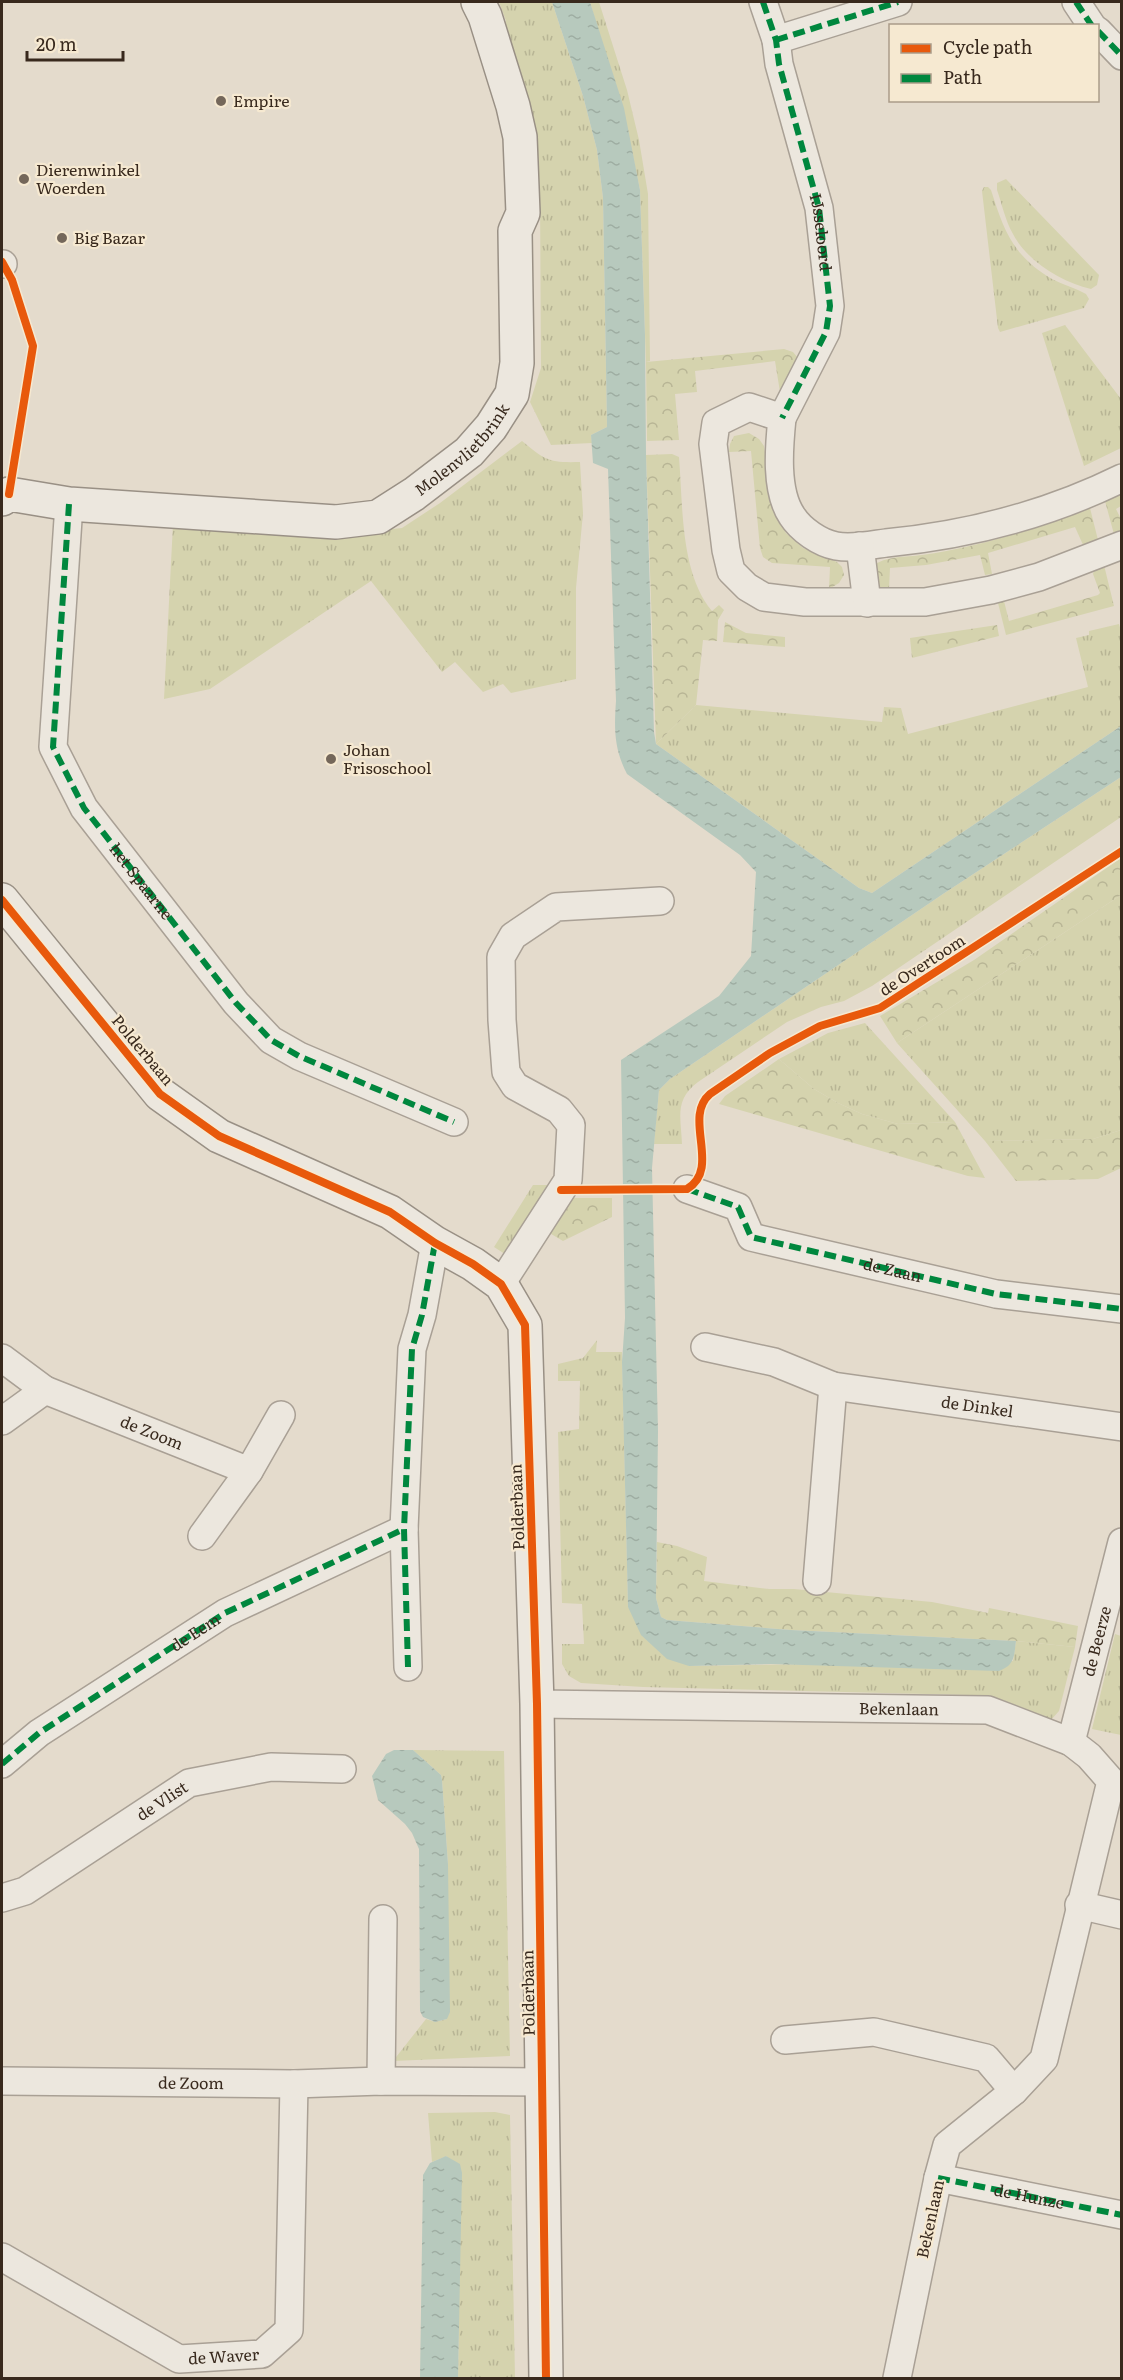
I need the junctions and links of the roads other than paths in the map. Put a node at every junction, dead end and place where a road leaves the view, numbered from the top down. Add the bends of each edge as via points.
1 (478, 2) edge
2 (763, 2) edge
3 (898, 2) edge
4 (1076, 2) edge
5 (1091, 24) edge
6 (1099, 32) edge
7 (776, 40) junction
8 (1122, 56) edge
9 (782, 418) junction
10 (1122, 478) edge
11 (2, 499) edge
12 (69, 504) junction
13 (1122, 545) edge
14 (860, 546) junction
15 (867, 603) junction
16 (2, 900) edge
17 (660, 901) dead end
18 (454, 1122) dead end
19 (687, 1189) dead end
20 (435, 1243) junction
21 (501, 1284) junction
22 (1122, 1309) edge
23 (705, 1347) dead end
24 (2, 1358) edge
25 (833, 1386) junction
26 (45, 1390) junction
27 (281, 1415) dead end
28 (2, 1421) edge
29 (1122, 1427) edge
30 (249, 1471) junction
31 (404, 1529) junction
32 (202, 1536) dead end
33 (1122, 1542) edge
34 (818, 1581) dead end
35 (408, 1667) dead end
36 (537, 1704) junction
37 (1071, 1742) junction
38 (2, 1764) edge
39 (342, 1769) dead end
40 (2, 1898) edge
41 (1079, 1905) junction
42 (1122, 1915) edge
43 (383, 1919) dead end
44 (785, 2040) dead end
45 (2, 2081) edge
46 (381, 2081) junction
47 (542, 2082) junction
48 (294, 2084) junction
49 (1014, 2091) junction
50 (938, 2178) junction
51 (1122, 2216) edge
52 (2, 2257) edge
53 (546, 2379) edge
54 (897, 2379) edge

1 - 12 street, Molenvlietbrink via 520,137 524,213 515,231 518,363 513,394 491,427 469,452 378,517 336,522
2 - 7 street, IJsseloord
3 - 7 street
4 - 5 street
6 - 8 street
7 - 9 street, IJsseloord via 779,64 819,208 830,306 826,332
9 - 14 street, IJsseloord via 780,471 791,515 807,533 836,546
9 - 15 street via 749,407 716,423 714,444 731,571 764,597
10 - 14 street, IJsseloord via 1000,525 927,539
11 - 12 street, Molenvlietbrink via 9,494
12 - 18 street, het Spaarne via 53,747 84,808 237,1003 271,1040
13 - 15 street via 1039,577 991,590 925,602
14 - 15 street
16 - 20 street, Polderbaan via 160,1094 219,1136 390,1212
17 - 21 street via 556,907 513,936 501,957 506,1072 515,1086 559,1110 572,1125 568,1180
19 - 22 street, de Zaan via 738,1207 751,1237 996,1294
20 - 21 street, Polderbaan
20 - 31 street via 412,1349
21 - 36 street, Polderbaan via 525,1325
23 - 25 street, de Dinkel via 774,1362
24 - 26 street, de Zoom
25 - 29 street, de Dinkel
25 - 34 street
26 - 28 street
26 - 30 street, de Zoom
27 - 30 street
30 - 32 street
31 - 35 street
31 - 38 street, de Eem via 225,1612 39,1733
33 - 37 street, de Beerze
36 - 37 street, Bekenlaan via 988,1710
36 - 47 street, Polderbaan
37 - 41 street, Bekenlaan via 1111,1781
39 - 40 street, de Vlist via 272,1767 189,1783 25,1891
41 - 42 street
41 - 49 street, Bekenlaan via 1044,2059
43 - 46 street
44 - 49 street via 874,2032 986,2058
45 - 48 street, de Zoom
46 - 47 street, de Zoom
46 - 48 street, de Zoom
47 - 53 street, Polderbaan
48 - 52 street, de Waver via 289,2330 262,2354 179,2359
49 - 50 street, Bekenlaan via 947,2145
50 - 51 street, de Hunze
50 - 54 street, Bekenlaan

